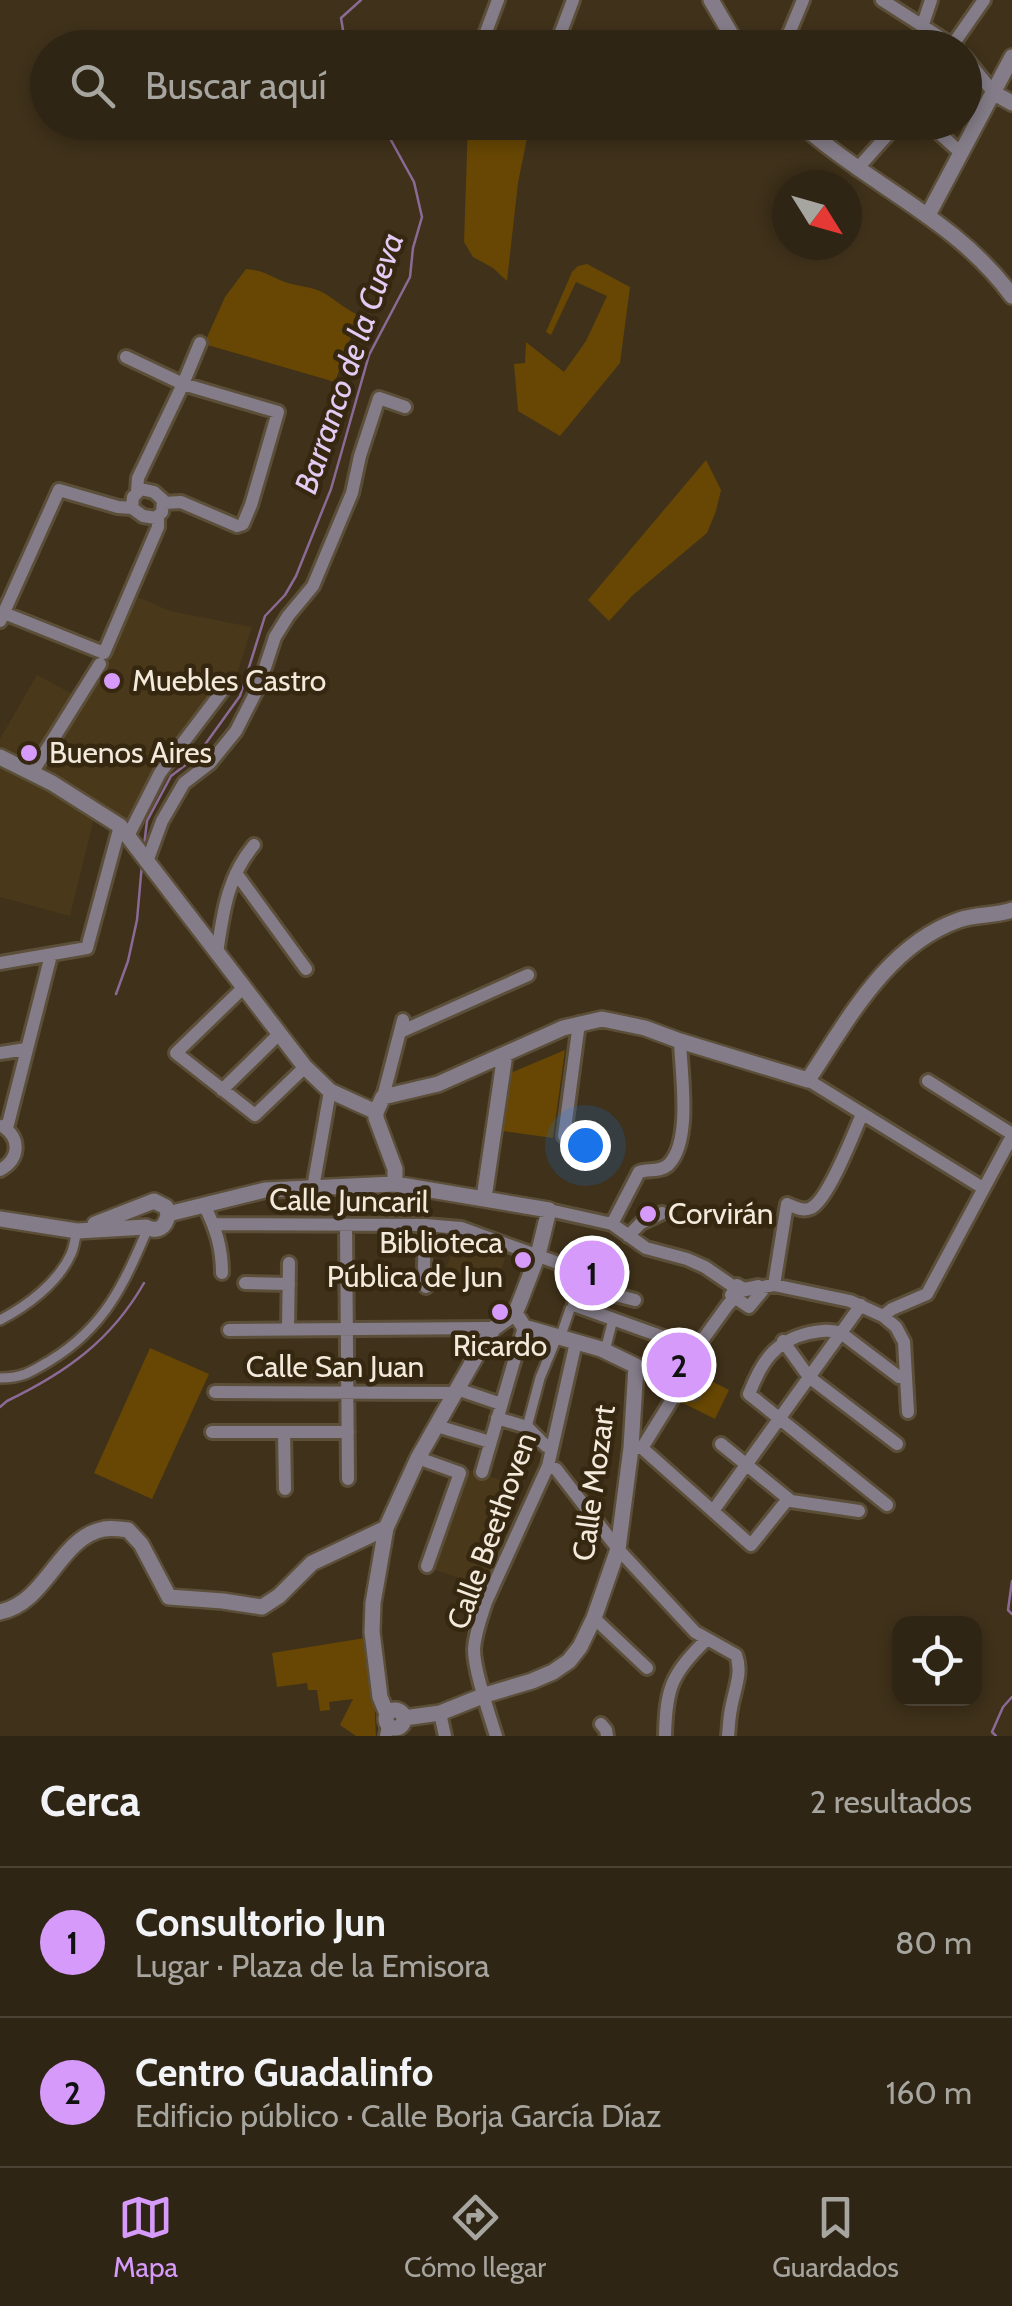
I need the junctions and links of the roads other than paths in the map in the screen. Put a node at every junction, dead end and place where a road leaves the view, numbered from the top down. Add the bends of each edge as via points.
1 (498, 0) edge
2 (572, 0) edge
3 (711, 0) edge
4 (802, 0) edge
5 (882, 0) edge
6 (931, 0) edge
7 (984, 0) edge
8 (923, 24) junction
9 (487, 30) edge
10 (561, 30) edge
11 (728, 30) edge
12 (790, 30) edge
13 (932, 30) edge
14 (965, 30) edge
15 (1012, 57) edge
16 (982, 79) edge
17 (994, 94) junction
18 (1012, 103) edge
19 (982, 115) edge
20 (822, 140) edge
21 (883, 140) edge
22 (947, 140) edge
23 (968, 140) edge
24 (961, 153) junction
25 (858, 169) junction
26 (928, 215) junction
27 (1012, 296) edge
28 (200, 343) dead end
29 (126, 357) dead end
30 (183, 384) junction
31 (405, 407) dead end
32 (136, 492) junction
33 (132, 508) junction
34 (161, 510) junction
35 (3, 609) edge
36 (100, 664) dead end
37 (226, 686) dead end
38 (0, 757) edge
39 (32, 773) junction
40 (124, 831) junction
41 (254, 845) dead end
42 (148, 859) junction
43 (236, 873) junction
44 (1012, 910) edge
45 (216, 953) junction
46 (51, 955) junction
47 (0, 963) edge
48 (306, 969) dead end
49 (528, 975) dead end
50 (243, 988) junction
51 (579, 1023) junction
52 (279, 1034) junction
53 (680, 1041) junction
54 (26, 1049) junction
55 (0, 1053) edge
56 (505, 1054) junction
57 (305, 1067) junction
58 (808, 1080) junction
59 (928, 1081) dead end
60 (222, 1090) junction
61 (330, 1091) junction
62 (380, 1104) junction
63 (862, 1114) junction
64 (3, 1126) edge
65 (1012, 1135) edge
66 (564, 1136) dead end
67 (0, 1170) edge
68 (395, 1184) junction
69 (313, 1188) junction
70 (983, 1188) junction
71 (484, 1198) junction
72 (204, 1206) junction
73 (143, 1207) junction
74 (550, 1210) junction
75 (662, 1213) dead end
76 (168, 1214) junction
77 (0, 1218) edge
78 (214, 1224) junction
79 (612, 1224) junction
80 (346, 1225) junction
81 (426, 1225) junction
82 (147, 1228) junction
83 (77, 1231) junction
84 (628, 1236) junction
85 (538, 1255) junction
86 (289, 1263) dead end
87 (705, 1267) junction
88 (222, 1273) dead end
89 (697, 1282) dead end
90 (245, 1284) dead end
91 (289, 1284) junction
92 (580, 1286) junction
93 (426, 1287) dead end
94 (767, 1287) junction
95 (737, 1292) junction
96 (635, 1300) dead end
97 (574, 1305) junction
98 (861, 1305) junction
99 (883, 1316) junction
100 (613, 1319) junction
101 (0, 1320) edge
102 (519, 1320) junction
103 (494, 1328) junction
104 (347, 1329) junction
105 (229, 1330) dead end
106 (288, 1330) junction
107 (841, 1333) junction
108 (663, 1337) dead end
109 (564, 1339) junction
110 (783, 1342) junction
111 (605, 1351) junction
112 (636, 1366) junction
113 (899, 1377) dead end
114 (0, 1378) edge
115 (809, 1378) junction
116 (678, 1387) junction
117 (456, 1391) junction
118 (215, 1392) dead end
119 (347, 1392) junction
120 (693, 1393) dead end
121 (501, 1404) junction
122 (908, 1412) dead end
123 (497, 1418) junction
124 (779, 1419) junction
125 (436, 1426) junction
126 (526, 1427) junction
127 (212, 1432) dead end
128 (284, 1432) junction
129 (348, 1432) junction
130 (490, 1442) junction
131 (721, 1444) dead end
132 (897, 1444) dead end
133 (552, 1448) junction
134 (636, 1448) junction
135 (418, 1458) junction
136 (746, 1464) junction
137 (548, 1466) junction
138 (482, 1472) dead end
139 (348, 1480) dead end
140 (285, 1490) dead end
141 (788, 1499) junction
142 (887, 1506) dead end
143 (713, 1511) junction
144 (859, 1511) dead end
145 (386, 1528) junction
146 (618, 1548) junction
147 (427, 1566) dead end
148 (0, 1612) edge
149 (594, 1618) junction
150 (707, 1639) junction
151 (646, 1668) dead end
152 (485, 1695) junction
153 (440, 1713) junction
154 (387, 1725) edge
155 (445, 1736) edge
156 (496, 1736) edge
157 (665, 1736) edge
158 (728, 1736) edge

1 - 9 street
2 - 10 street
3 - 11 street
4 - 12 street
5 - 8 street
6 - 8 street
7 - 14 street
8 - 13 street
15 - 17 street
16 - 17 street
17 - 18 street
17 - 19 street
20 - 25 street
21 - 25 street
22 - 24 street
23 - 24 street
24 - 26 street
25 - 26 street
26 - 27 street via 978,256
28 - 30 street
29 - 30 street
30 - 32 street
30 - 34 street via 278,412 243,524 181,502
31 - 42 street via 378,398 352,493 313,586 275,637 236,731 184,783
32 - 33 street
32 - 34 street via 161,498
33 - 34 street via 148,518
33 - 35 street via 58,490
34 - 35 street via 104,653
36 - 39 street
37 - 40 street
38 - 39 street
39 - 40 street
40 - 42 street
40 - 46 street via 87,948
41 - 43 street
42 - 45 street
43 - 45 street
43 - 48 street
44 - 58 street via 961,919 890,964
45 - 50 street
46 - 47 street
46 - 54 street
49 - 62 street via 402,1026
50 - 52 street
50 - 60 street via 176,1053
51 - 53 street via 602,1019
51 - 56 street
51 - 66 street
52 - 57 street
52 - 60 street
53 - 58 street
53 - 79 street via 680,1141 669,1164 639,1172
54 - 55 street
54 - 64 street
56 - 62 street
56 - 71 street
57 - 60 street via 255,1115
57 - 61 street
58 - 63 street
59 - 65 street
61 - 62 street
61 - 69 street
62 - 68 street
63 - 70 street
63 - 94 street via 824,1197 812,1208 787,1204
64 - 67 street via 16,1148
65 - 70 street
68 - 69 street
68 - 71 street
69 - 72 street via 265,1190
70 - 99 street via 927,1294
71 - 74 street
72 - 76 street
72 - 78 street
73 - 76 street via 160,1203
73 - 82 street
73 - 83 street
74 - 79 street
74 - 85 street
75 - 84 street
76 - 82 street via 163,1227
77 - 83 street
78 - 80 street, Calle Juncaril
78 - 88 street
79 - 84 street
80 - 81 street, Calle Juncaril
80 - 104 street
81 - 85 street, Calle Juncaril via 461,1228
81 - 93 street
82 - 83 street
82 - 114 street via 98,1322 74,1346 21,1378
83 - 101 street via 71,1254 43,1290
84 - 87 street
85 - 92 street, Calle Juncaril via 580,1270
85 - 102 street
86 - 91 street
87 - 89 street
87 - 95 street
90 - 91 street
91 - 106 street
92 - 96 street
92 - 97 street
94 - 95 street via 749,1307
94 - 98 street
95 - 116 street
97 - 100 street
97 - 109 street
98 - 99 street
98 - 107 street
99 - 122 street via 904,1342
100 - 108 street
100 - 111 street
102 - 103 street
102 - 109 street
102 - 121 street
103 - 104 street
103 - 117 street
104 - 106 street
104 - 119 street
105 - 106 street
107 - 110 street via 832,1329
107 - 113 street
107 - 115 street
109 - 111 street
109 - 126 street via 540,1378
109 - 133 street, Calle Beethoven
110 - 115 street
110 - 124 street via 748,1394
111 - 112 street
112 - 116 street
112 - 134 street, Calle Mozart
115 - 124 street
115 - 132 street
116 - 120 street
116 - 134 street
117 - 119 street, Calle San Juan
117 - 121 street, Calle San Juan
117 - 125 street
118 - 119 street, Calle San Juan
119 - 129 street
121 - 123 street
123 - 126 street
123 - 130 street
124 - 136 street
124 - 142 street
125 - 130 street
125 - 135 street
126 - 133 street
127 - 128 street
128 - 129 street
128 - 140 street
129 - 139 street
130 - 138 street
131 - 136 street
133 - 137 street, Calle Beethoven
134 - 143 street
134 - 146 street, Calle Mozart
135 - 145 street
135 - 147 street via 460,1473
136 - 141 street
136 - 143 street
137 - 146 street
137 - 152 street, Calle Beethoven via 478,1626 475,1663
141 - 143 street via 751,1545
141 - 144 street
145 - 148 street via 312,1563 262,1608 169,1598 141,1544 128,1530 106,1528 85,1537 31,1597
145 - 154 street via 372,1632
146 - 149 street, Calle Mozart
146 - 150 street
149 - 151 street
149 - 152 street, Calle Mozart via 580,1647 553,1672
150 - 157 street via 671,1681
150 - 158 street via 736,1655 739,1664
152 - 153 street, Calle Mozart
152 - 156 street, Calle Beethoven
153 - 154 street, Calle Mozart via 404,1718 397,1710
153 - 155 street

